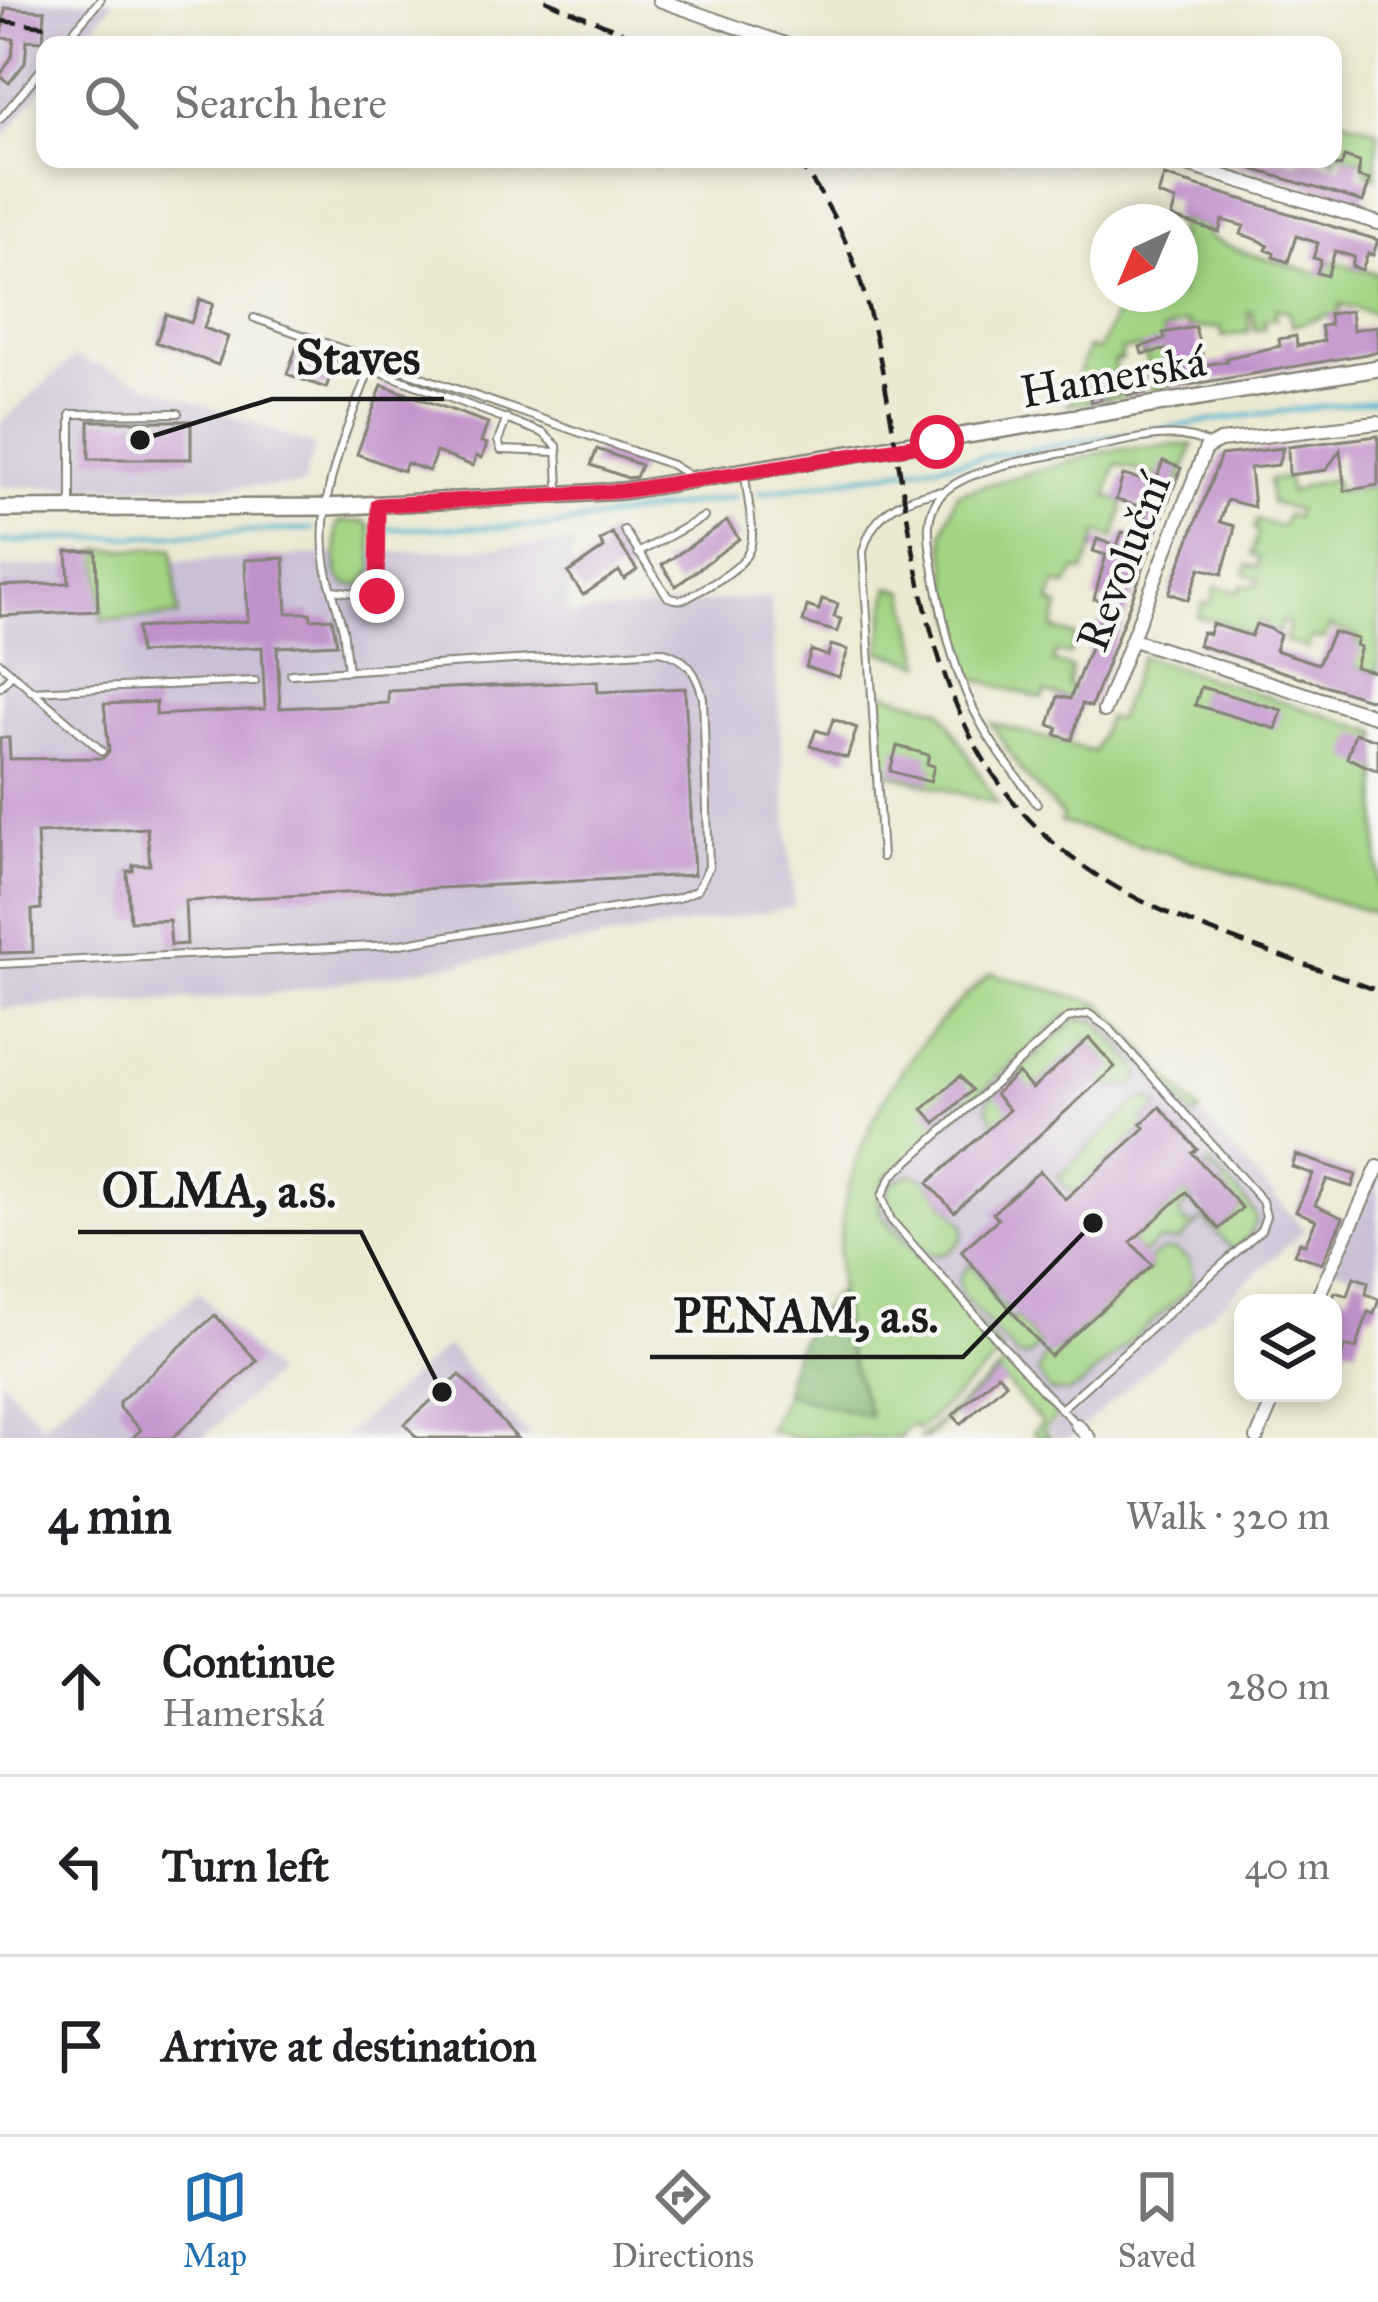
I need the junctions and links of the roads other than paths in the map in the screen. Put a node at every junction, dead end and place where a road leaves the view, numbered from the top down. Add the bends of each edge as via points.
1 (100, 0) edge
2 (659, 0) edge
3 (70, 36) edge
4 (762, 36) edge
5 (36, 76) edge
6 (0, 119) edge
7 (1197, 168) edge
8 (1378, 223) edge
9 (254, 318) dead end
10 (1378, 368) edge
11 (178, 413) dead end
12 (507, 418) junction
13 (1378, 423) edge
14 (1211, 444) junction
15 (558, 452) junction
16 (745, 472) junction
17 (696, 480) junction
18 (946, 490) junction
19 (559, 497) junction
20 (378, 505) junction
21 (327, 507) junction
22 (0, 509) edge
23 (71, 509) junction
24 (704, 517) dead end
25 (624, 530) dead end
26 (638, 553) junction
27 (378, 560) junction
28 (389, 567) dead end
29 (332, 590) junction
30 (1132, 640) junction
31 (0, 663) edge
32 (348, 671) junction
33 (12, 674) junction
34 (291, 674) dead end
35 (255, 681) dead end
36 (0, 687) edge
37 (31, 691) junction
38 (1104, 711) dead end
39 (1378, 717) edge
40 (102, 751) dead end
41 (1037, 804) dead end
42 (882, 857) dead end
43 (0, 964) edge
44 (1378, 1168) edge
45 (1320, 1294) edge
46 (1272, 1402) edge
47 (1060, 1409) junction
48 (1077, 1425) joint
49 (1089, 1438) edge
50 (1257, 1438) edge

1 - 3 lane
2 - 4 street
5 - 6 lane
7 - 8 street
9 - 17 lane via 672,464
10 - 16 street, Hamerská
11 - 23 lane via 71,414
12 - 15 lane via 543,433
12 - 15 lane via 501,450
12 - 21 lane via 370,368
13 - 14 street
14 - 18 lane via 1168,436 1096,447 1011,465
14 - 30 street, Revoluční
15 - 19 lane
16 - 17 street, Hamerská
16 - 26 lane via 751,548 739,568 676,601
17 - 19 street, Hamerská
18 - 41 lane via 928,531 948,649 982,727
18 - 42 lane via 888,510 863,552
19 - 20 street, Hamerská
20 - 21 street, Hamerská
20 - 27 lane
21 - 23 street, Hamerská
21 - 29 lane
22 - 23 street, Hamerská
24 - 26 lane
25 - 26 lane
27 - 28 lane
27 - 29 lane via 380,596
29 - 32 lane
30 - 38 street, Revoluční
30 - 39 street
31 - 33 lane
32 - 34 lane
32 - 43 lane via 675,654 695,674 703,698 703,883 678,898 394,945
33 - 36 lane
33 - 37 lane
35 - 37 lane
37 - 40 lane
44 - 45 street
46 - 50 street
47 - 47 lane via 891,1220 882,1196 892,1176 1068,1018 1089,1014 1202,1132 1262,1201 1265,1216 1261,1230
47 - 48 lane
48 - 49 street

